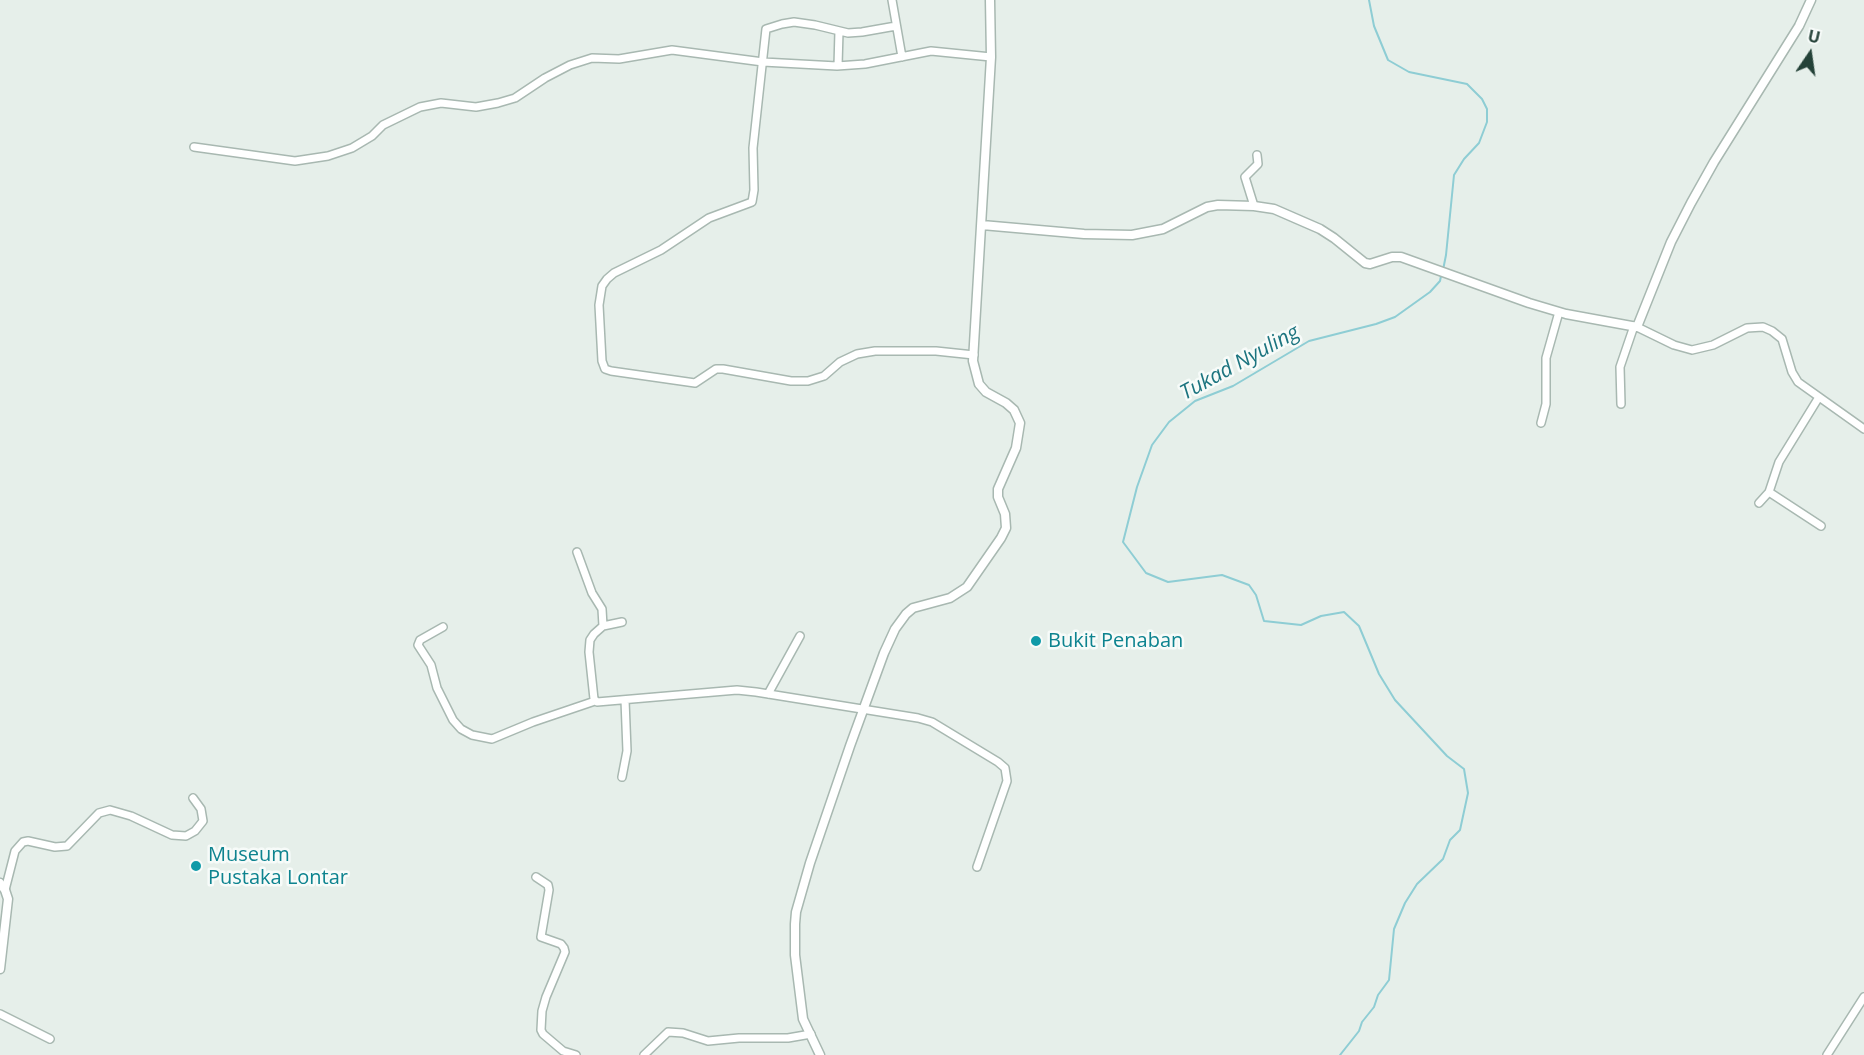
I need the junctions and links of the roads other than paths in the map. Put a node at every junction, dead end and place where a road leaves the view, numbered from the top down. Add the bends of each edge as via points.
1 (892, 0) edge
2 (990, 0) edge
3 (1811, 0) edge
4 (896, 26) junction
5 (839, 31) junction
6 (902, 57) junction
7 (991, 57) junction
8 (763, 62) junction
9 (838, 66) junction
10 (194, 147) dead end
11 (1257, 155) dead end
12 (1254, 206) junction
13 (982, 225) junction
14 (1559, 312) junction
15 (1636, 326) junction
16 (974, 355) junction
17 (1819, 397) junction
18 (1621, 404) dead end
19 (1541, 423) dead end
20 (1864, 429) edge
21 (1769, 492) junction
22 (1759, 503) dead end
23 (1821, 526) dead end
24 (577, 552) dead end
25 (622, 622) dead end
26 (603, 626) junction
27 (443, 627) dead end
28 (800, 636) dead end
29 (768, 694) junction
30 (625, 700) junction
31 (595, 701) junction
32 (865, 709) junction
33 (622, 777) dead end
34 (193, 798) dead end
35 (977, 867) dead end
36 (536, 877) dead end
37 (3, 886) edge
38 (0, 969) edge
39 (1864, 997) edge
40 (0, 1014) edge
41 (811, 1034) junction
42 (50, 1039) dead end
43 (576, 1055) edge
44 (644, 1055) edge
45 (820, 1055) edge
46 (1827, 1055) edge

1 - 4 street
2 - 7 street
3 - 15 street via 1691,203
4 - 5 street via 862,32
4 - 6 street
5 - 8 street via 794,22 769,27
5 - 9 street
6 - 7 street via 931,51
6 - 9 street
7 - 13 street
8 - 9 street
8 - 10 street via 672,50 619,59 592,58 545,78 515,98 476,107 435,104 411,111 383,125 352,148 328,156 295,161
8 - 16 street via 753,148 752,202 709,218 607,279 599,305 605,369 687,383 701,380 716,369 808,381 857,354 875,351
11 - 12 street via 1258,164 1245,177
12 - 13 street via 1218,204 1163,229 1132,235
12 - 14 street via 1274,209 1320,229 1365,263 1401,257
13 - 16 street
14 - 15 street
14 - 19 street via 1546,358 1546,404
15 - 17 street via 1692,350 1713,345 1748,328 1763,327 1782,339 1794,378
15 - 18 street via 1620,367
16 - 32 street via 978,384 1006,402 1020,423 1016,448 998,489 1006,528 967,586 950,598 913,608 906,614 884,652
17 - 20 street
17 - 21 street via 1776,466
21 - 22 street
21 - 23 street
24 - 26 street via 604,614
25 - 26 street
26 - 31 street via 590,640
27 - 31 street via 418,645 431,665 453,720 472,735 492,739
28 - 29 street
29 - 30 street via 744,690
29 - 32 street
30 - 31 street
30 - 33 street via 627,751
32 - 35 street via 932,723 1005,768 1007,781
32 - 41 street via 796,912 799,992 803,1019
34 - 37 street via 203,821 186,836 172,835 110,810 99,813 67,846 22,842
36 - 43 street via 549,890 541,937 561,944 565,952 546,997 541,1030 563,1051
37 - 38 street via 8,899
39 - 46 street
40 - 42 street
41 - 44 street via 714,1041 674,1031 657,1040
41 - 45 street

